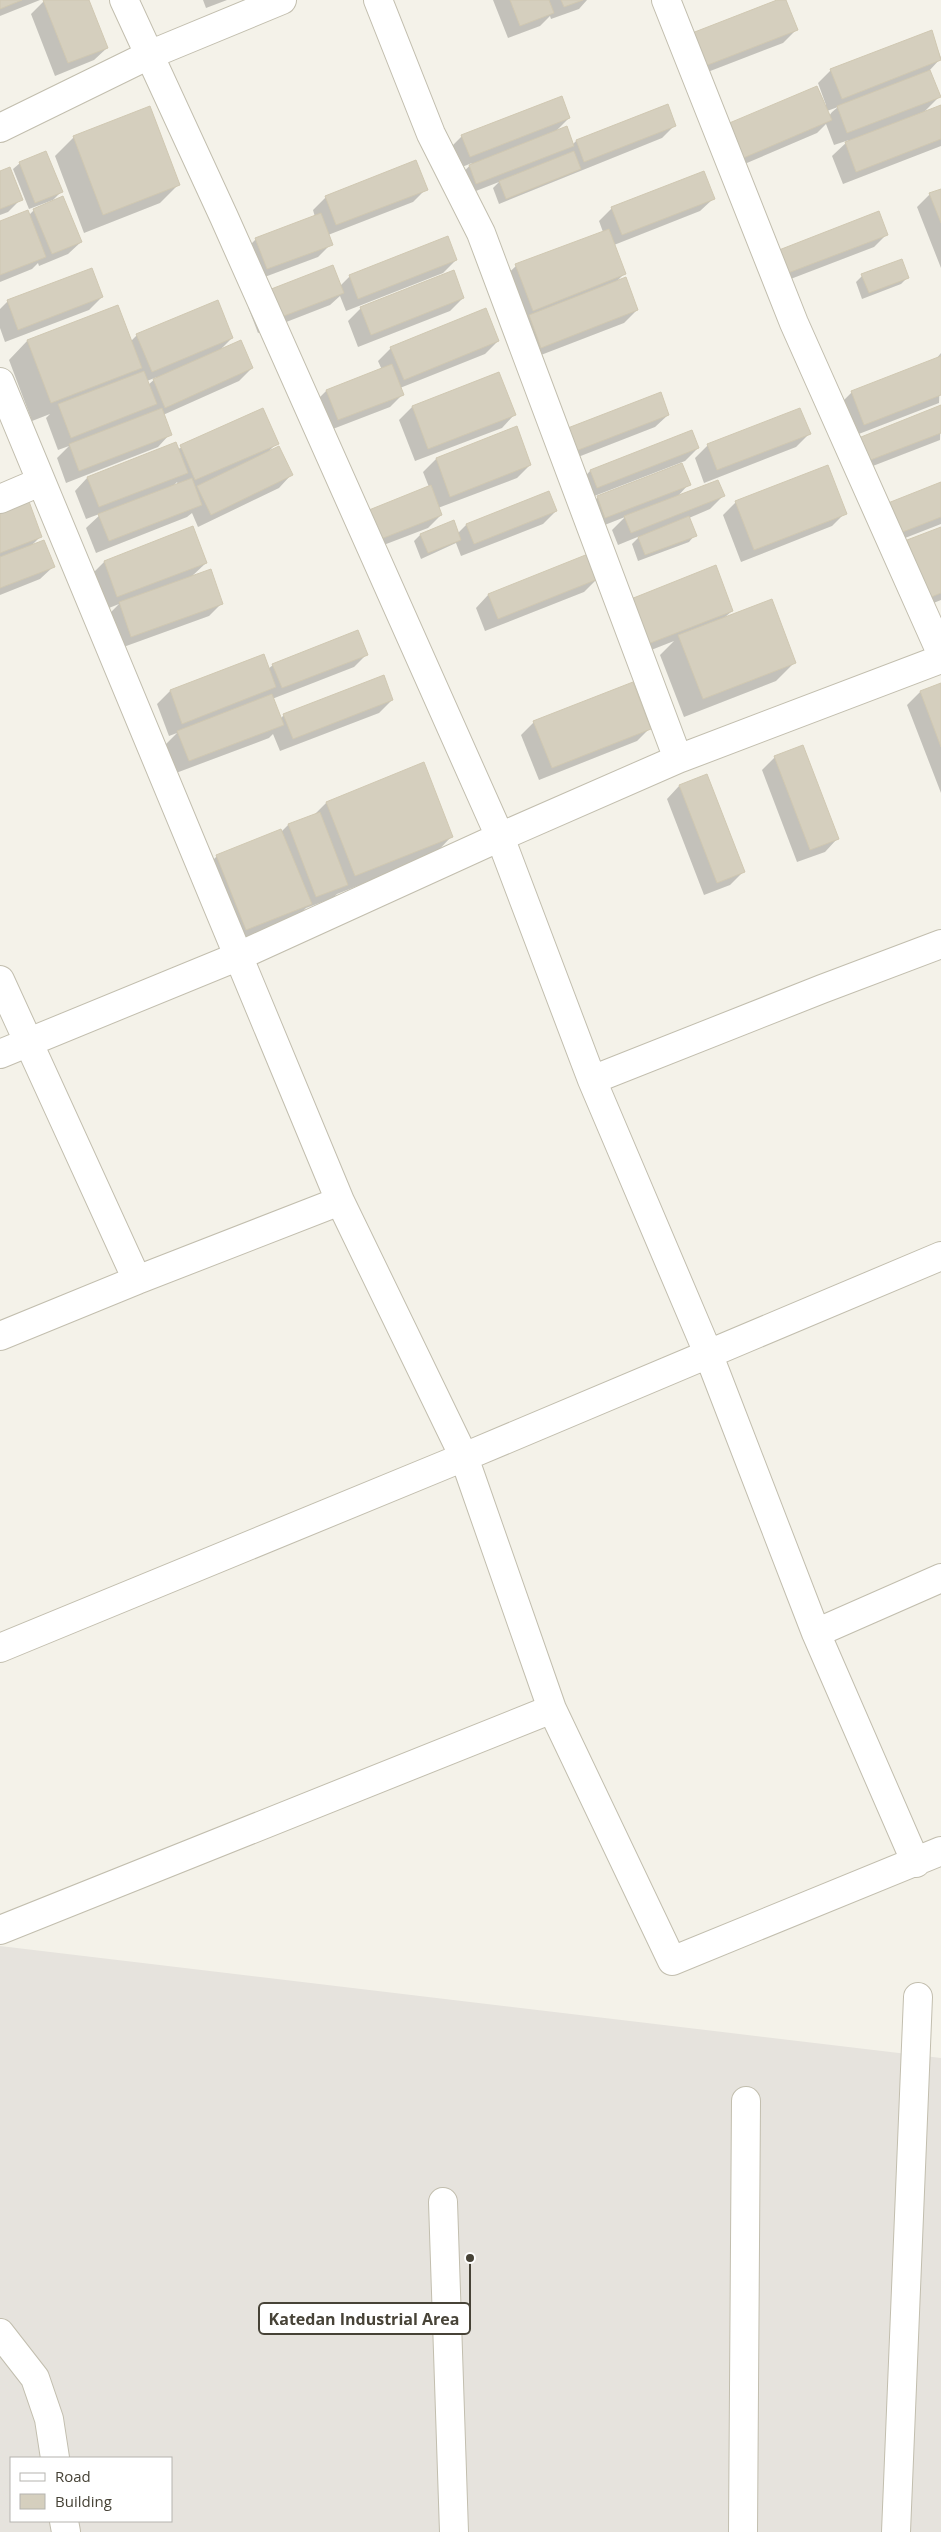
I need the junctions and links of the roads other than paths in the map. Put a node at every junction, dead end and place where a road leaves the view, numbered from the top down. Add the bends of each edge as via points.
1 (124, 0) edge
2 (282, 0) edge
3 (378, 0) edge
4 (666, 0) edge
5 (149, 55) junction
6 (0, 128) edge
7 (0, 382) edge
8 (40, 482) junction
9 (0, 499) edge
10 (941, 653) edge
11 (941, 659) edge
12 (678, 759) junction
13 (500, 837) junction
14 (941, 944) edge
15 (239, 956) junction
16 (0, 980) edge
17 (27, 1043) junction
18 (0, 1054) edge
19 (592, 1080) junction
20 (340, 1201) junction
21 (941, 1256) edge
22 (137, 1280) junction
23 (0, 1336) edge
24 (708, 1353) junction
25 (464, 1458) junction
26 (941, 1578) edge
27 (816, 1634) junction
28 (0, 1648) edge
29 (552, 1709) junction
30 (941, 1851) edge
31 (916, 1863) junction
32 (0, 1930) edge
33 (918, 1997) dead end
34 (746, 2101) dead end
35 (443, 2202) dead end
36 (0, 2333) edge
37 (55, 2457) edge
38 (454, 2532) edge
39 (743, 2532) edge
40 (896, 2532) edge

1 - 5 street
2 - 5 street
3 - 12 street via 431,134 481,233
4 - 10 street via 794,323
5 - 6 street
5 - 13 street
7 - 8 street
8 - 9 street
8 - 15 street
11 - 12 street
12 - 13 street
13 - 15 street
13 - 19 street
14 - 19 street
15 - 17 street
15 - 20 street
16 - 17 street
17 - 18 street
17 - 22 street
19 - 24 street
20 - 22 street
20 - 25 street
21 - 24 street
22 - 23 street
24 - 25 street
24 - 27 street
25 - 28 street
25 - 29 street
26 - 27 street
27 - 31 street
29 - 31 street via 672,1961
29 - 32 street
30 - 31 street
33 - 40 street
34 - 39 street
35 - 38 street
36 - 37 street via 35,2378 49,2419

